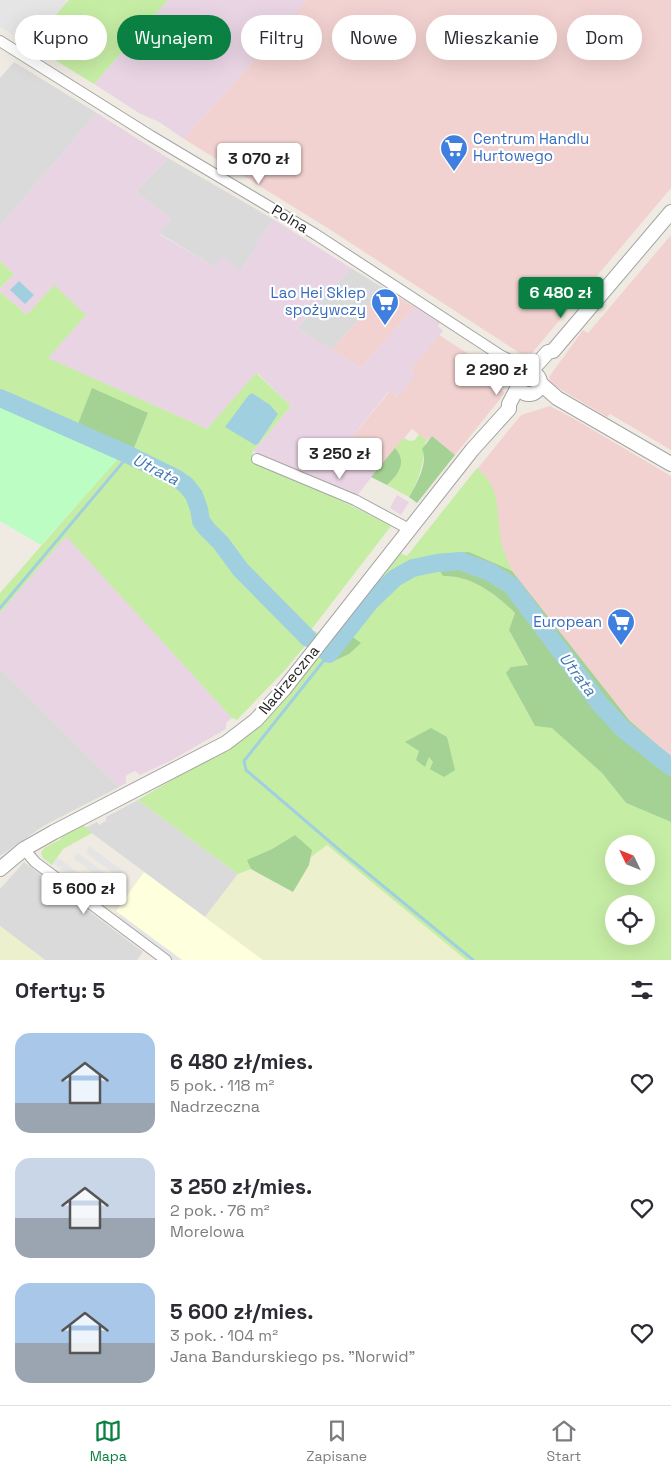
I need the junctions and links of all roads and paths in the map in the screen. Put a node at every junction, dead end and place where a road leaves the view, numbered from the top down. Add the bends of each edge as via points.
1 (0, 41) edge
2 (671, 212) edge
3 (529, 382) junction
4 (257, 459) dead end
5 (671, 464) edge
6 (410, 529) junction
7 (24, 849) junction
8 (0, 869) edge
9 (166, 960) edge

1 - 3 street, Polna via 315,234 506,357
2 - 3 street, Nadrzeczna via 553,351 548,352
3 - 5 street via 547,396 554,396
3 - 6 street, Nadrzeczna
4 - 6 street via 355,500
6 - 7 street, Nadrzeczna via 284,689 246,728 215,749
7 - 8 street, Nadrzeczna
7 - 9 street via 34,862

